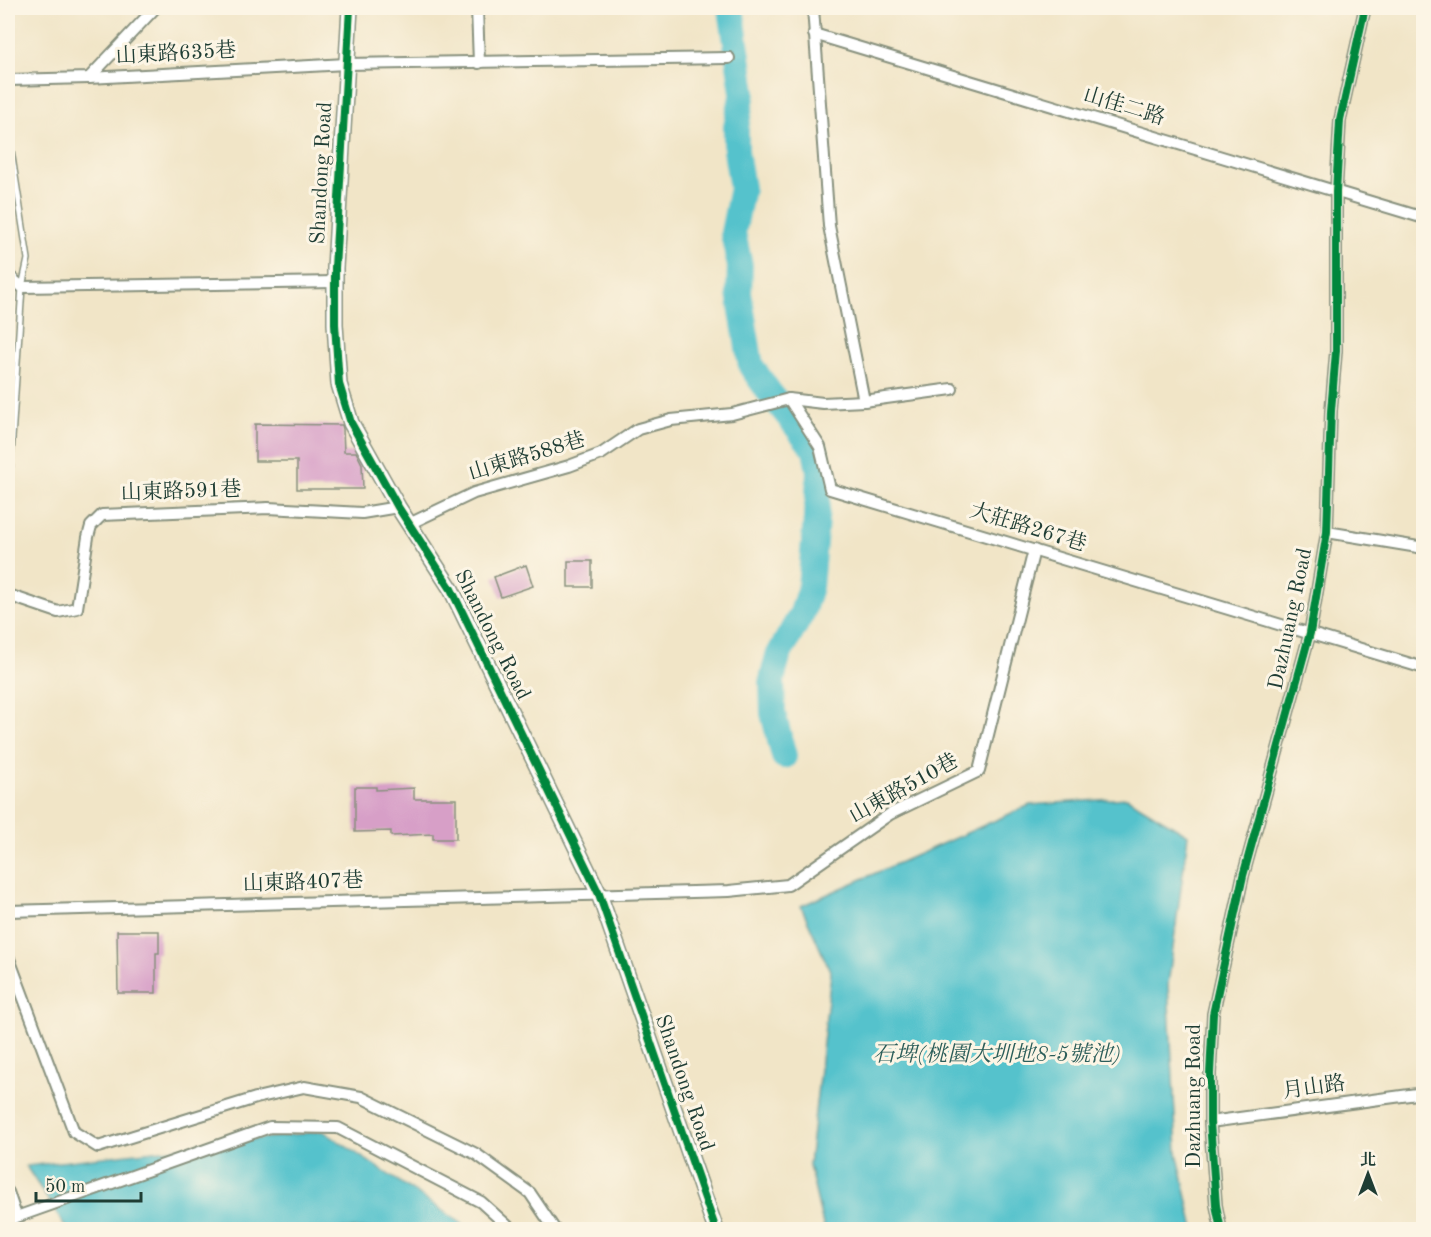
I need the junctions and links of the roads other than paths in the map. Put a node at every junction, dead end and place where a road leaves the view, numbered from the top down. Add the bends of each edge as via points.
1 (155, 8) edge
2 (350, 8) edge
3 (477, 8) edge
4 (813, 8) edge
5 (1365, 8) edge
6 (814, 34) junction
7 (729, 58) dead end
8 (478, 63) junction
9 (346, 64) junction
10 (89, 78) junction
11 (8, 80) edge
12 (8, 131) edge
13 (1336, 192) junction
14 (1424, 218) edge
15 (8, 275) edge
16 (335, 282) junction
17 (22, 286) junction
18 (952, 389) dead end
19 (789, 399) junction
20 (864, 401) junction
21 (8, 499) edge
22 (398, 507) junction
23 (409, 524) junction
24 (1327, 532) junction
25 (1424, 548) edge
26 (1034, 550) junction
27 (8, 596) edge
28 (1311, 633) junction
29 (1424, 668) edge
30 (599, 894) junction
31 (8, 911) edge
32 (8, 956) edge
33 (1424, 1093) edge
34 (1210, 1122) junction
35 (8, 1192) edge
36 (12, 1218) edge
37 (512, 1230) edge
38 (555, 1230) edge
39 (716, 1230) edge
40 (1221, 1230) edge

1 - 10 street
2 - 9 street, Shandong Road
3 - 8 street
4 - 6 street
5 - 13 street, Dazhuang Road via 1340,120
6 - 13 street, 山佳二路
6 - 20 street via 829,226
7 - 8 street, 山東路635巷
8 - 9 street, 山東路635巷
9 - 10 street, 山東路635巷
9 - 16 street, Shandong Road
10 - 11 street, 山東路635巷
12 - 17 lane via 27,259
13 - 14 street, 山佳二路
13 - 24 street, Dazhuang Road via 1336,351
15 - 17 street
16 - 17 street
16 - 22 street, Shandong Road via 339,384 351,423
17 - 21 lane
18 - 20 street, 山東路588巷
19 - 20 street, 山東路588巷 via 823,403
19 - 23 street, 山東路588巷 via 732,414 671,420 638,429 601,454 474,493
19 - 26 street, 大莊路267巷 via 820,447 830,489
22 - 23 street, Shandong Road
22 - 27 street, 山東路591巷 via 362,513 268,508 102,515 91,526 88,537 77,608 58,612
23 - 30 street, Shandong Road via 451,589
24 - 25 street
24 - 28 street, Dazhuang Road
26 - 28 street, 大莊路267巷
26 - 30 street, 山東路510巷 via 979,771 890,814 788,885 729,891
28 - 29 street, 大莊路267巷
28 - 34 street, Dazhuang Road via 1244,876 1216,1004
30 - 31 street, 山東路407巷
30 - 39 street, Shandong Road
32 - 38 street via 74,1132 98,1147 304,1087 361,1097 476,1154 530,1193
33 - 34 street, 月山路
34 - 40 street, Dazhuang Road
35 - 36 street
36 - 37 street via 270,1127 338,1128 481,1202

